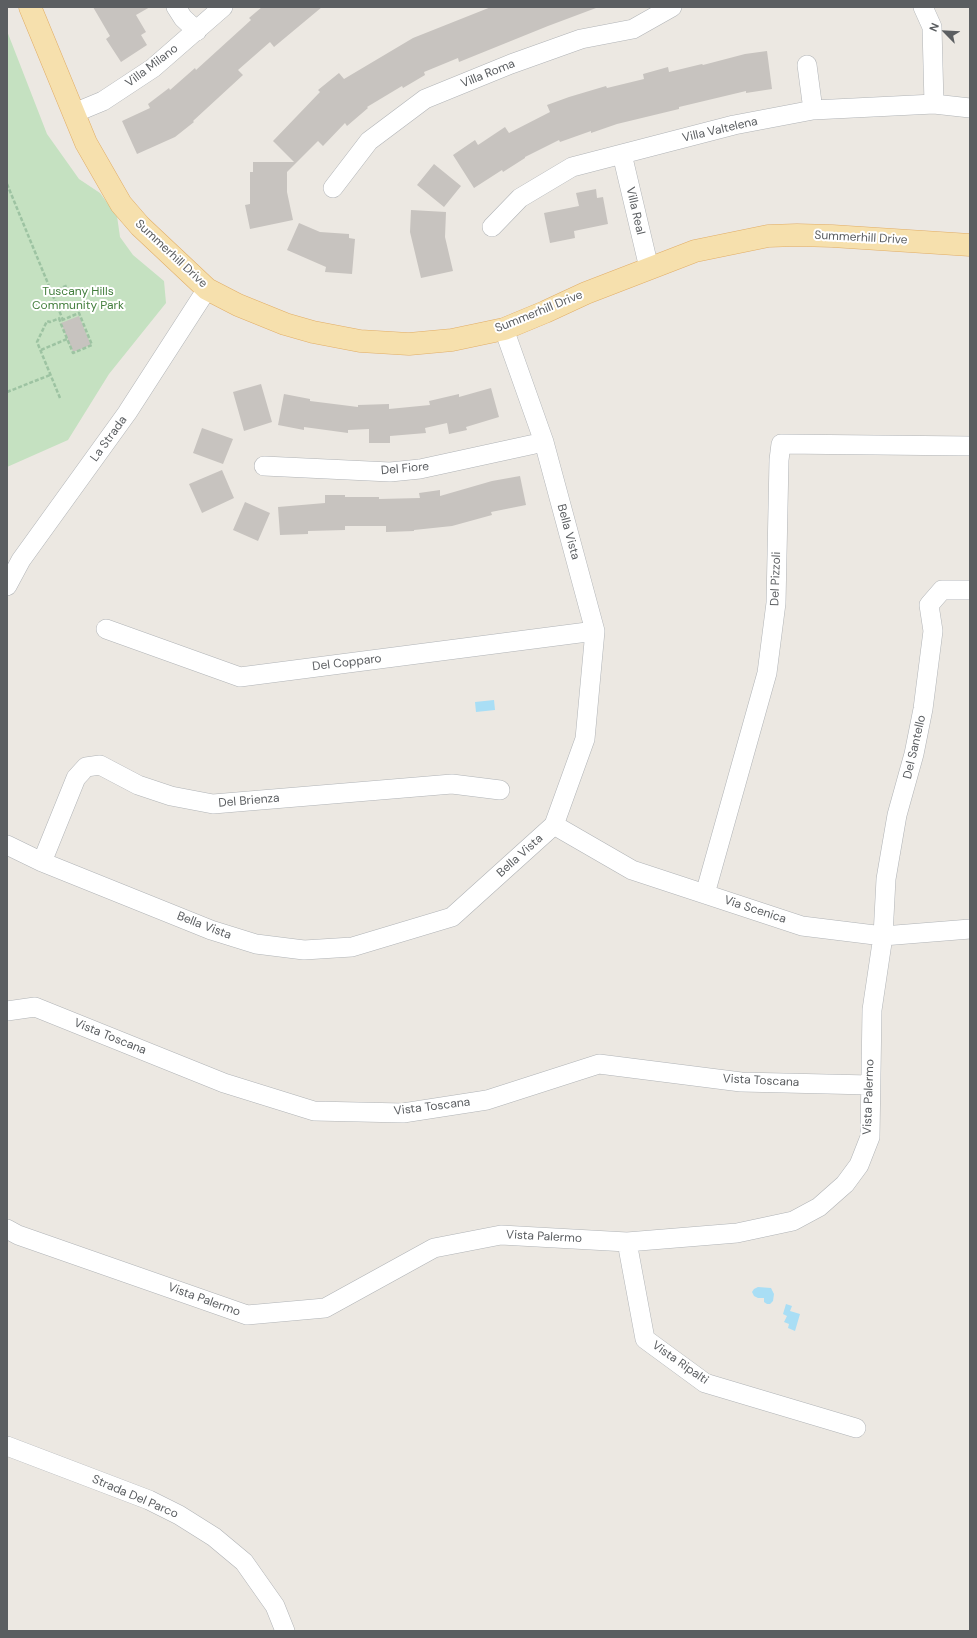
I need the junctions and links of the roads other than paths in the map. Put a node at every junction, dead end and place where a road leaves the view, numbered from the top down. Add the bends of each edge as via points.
1 (30, 7) edge
2 (176, 7) edge
3 (223, 7) edge
4 (672, 7) edge
5 (923, 7) edge
6 (197, 31) junction
7 (807, 64) dead end
8 (934, 104) junction
9 (970, 108) edge
10 (813, 110) junction
11 (74, 113) junction
12 (622, 154) junction
13 (333, 188) dead end
14 (492, 227) dead end
15 (970, 246) edge
16 (649, 268) junction
17 (207, 289) junction
18 (504, 329) junction
19 (544, 442) junction
20 (970, 446) edge
21 (264, 466) dead end
22 (7, 586) edge
23 (970, 590) edge
24 (106, 629) dead end
25 (595, 631) junction
26 (500, 790) dead end
27 (554, 825) junction
28 (7, 845) edge
29 (42, 862) junction
30 (705, 894) junction
31 (970, 929) edge
32 (883, 936) junction
33 (7, 1011) edge
34 (870, 1085) junction
35 (7, 1229) edge
36 (627, 1242) junction
37 (856, 1428) dead end
38 (7, 1446) edge
39 (285, 1631) edge

1 - 11 main road, Summerhill Drive
2 - 6 street
3 - 6 street, Villa Milano
4 - 13 street, Villa Roma via 633,29 581,39 511,64 425,100 369,141
5 - 8 street via 932,27
6 - 11 street, Villa Milano via 153,68 103,101
7 - 10 street
8 - 9 street, Villa Valtelena
8 - 10 street, Villa Valtelena
10 - 12 street, Villa Valtelena via 734,125
11 - 17 main road, Summerhill Drive via 86,143 121,204 140,226
12 - 14 street, Villa Valtelena via 572,167 520,198
12 - 16 street, Villa Real
15 - 16 main road, Summerhill Drive via 832,236 768,236 695,251
16 - 18 main road, Summerhill Drive
17 - 18 main road, Summerhill Drive via 285,324 360,341 409,344 452,340
17 - 22 street, La Strada via 127,413 21,560
18 - 19 street, Bella Vista
19 - 21 street, Del Fiore via 420,469 390,472
19 - 25 street, Bella Vista
20 - 30 street, Del Pizzoli via 781,444 778,460 776,603 767,673
23 - 32 street, Del Santello via 942,590 929,605 933,631 923,709 897,815 886,879
24 - 25 street, Del Copparo via 240,677
25 - 27 street, Bella Vista via 585,739
26 - 29 street, Del Brienza via 452,784 213,804 171,796 138,785 100,765 86,767 76,778
27 - 29 street, Bella Vista via 452,917 352,947 304,950 256,944 210,930
27 - 30 street, Via Scenica via 632,870
28 - 29 street, Bella Vista
30 - 32 street, Via Scenica via 802,926
31 - 32 street, Via Scenica
32 - 34 street, Vista Palermo via 872,1010
33 - 34 street, Vista Toscana via 36,1007 224,1083 314,1111 403,1113 487,1100 599,1064 740,1082
34 - 36 street, Vista Palermo via 870,1137 859,1165 844,1184 819,1207 793,1221 738,1232
35 - 36 street, Vista Palermo via 247,1315 325,1308 434,1248 494,1236
36 - 37 street, Vista Ripalti via 645,1339 705,1383
38 - 39 street, Strada Del Parco via 149,1500 214,1536 244,1562 275,1606

